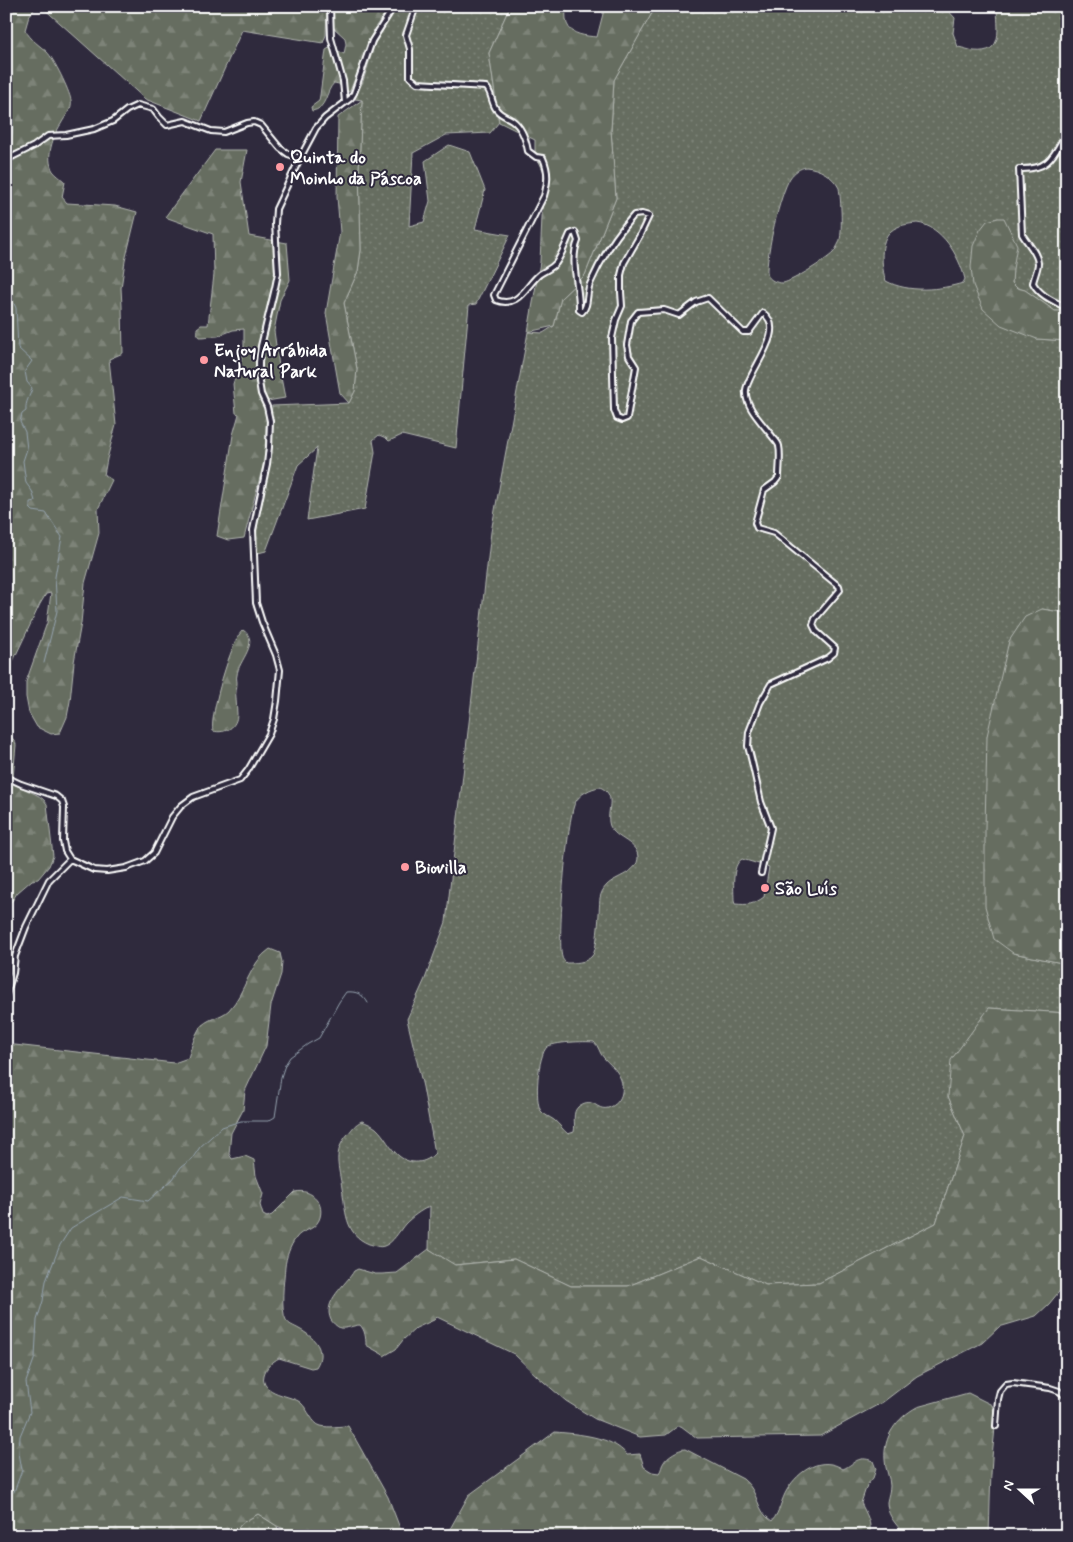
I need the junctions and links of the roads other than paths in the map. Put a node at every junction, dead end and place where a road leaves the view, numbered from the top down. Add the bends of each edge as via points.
1 (330, 6) edge
2 (394, 6) edge
3 (416, 6) edge
4 (345, 102) junction
5 (1067, 132) edge
6 (300, 158) junction
7 (6, 160) edge
8 (1067, 308) edge
9 (6, 777) edge
10 (70, 859) junction
11 (761, 873) dead end
12 (6, 995) edge
13 (1067, 1397) edge
14 (996, 1426) dead end

1 - 4 street via 331,38 343,81
2 - 4 street via 372,41 354,93
3 - 11 street via 406,35 410,49 410,77 418,83 486,87 495,108 522,132 528,151 543,158 545,163 548,182 544,196 494,295 496,300 511,301 521,295 539,275 557,262 570,234 575,232 578,241 574,251 579,310 582,312 586,308 589,286 621,229 634,215 649,216 621,275 622,306 616,320 611,354 617,418 626,418 636,367 629,356 628,332 638,312 664,310 679,315 696,302 708,298 743,332 749,332 764,313 770,322 768,344 746,386 746,396 778,444 779,477 764,490 755,523 757,528 774,534 840,590 813,625 836,648 834,653 771,684 749,732 748,746 761,802 771,828
4 - 6 street via 316,128
5 - 8 street via 1052,158 1042,167 1019,169 1022,234 1038,263 1033,283 1037,290
6 - 7 street via 280,148 262,125 254,122 224,132 211,131 185,121 167,124 153,109 138,105 94,129 48,136
6 - 10 street via 276,208 278,273 259,362 259,382 270,430 267,464 253,530 253,552 256,602 280,670 274,719 260,752 240,780 193,797 181,806 154,853 145,861 107,871 94,870
9 - 10 street via 62,801 63,841
10 - 12 street via 49,880 26,927
13 - 14 street via 1050,1388 1006,1384 1000,1390

